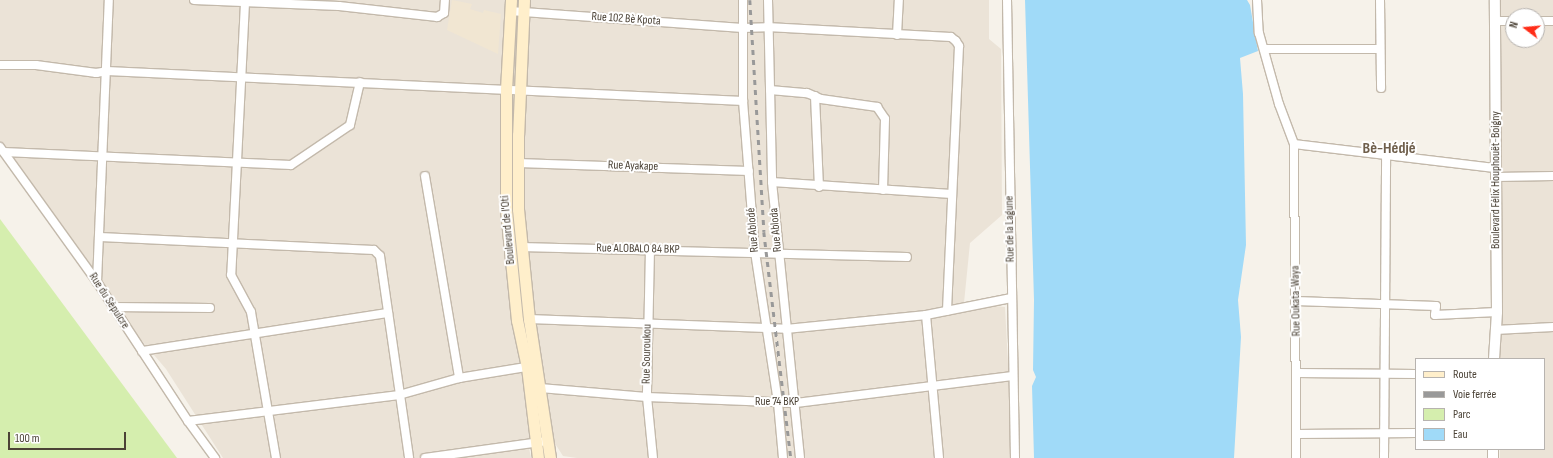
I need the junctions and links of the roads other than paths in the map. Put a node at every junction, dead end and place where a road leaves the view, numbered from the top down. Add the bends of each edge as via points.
1 (109, 0) edge
2 (194, 0) edge
3 (445, 0) edge
4 (524, 0) edge
5 (743, 0) edge
6 (768, 0) edge
7 (899, 0) edge
8 (1007, 0) edge
9 (1258, 0) edge
10 (1380, 0) edge
11 (1495, 0) edge
12 (246, 3) junction
13 (337, 3) edge
14 (511, 5) edge
15 (523, 12) junction
16 (1496, 22) junction
17 (1505, 22) edge
18 (767, 26) junction
19 (742, 28) junction
20 (897, 35) junction
21 (1264, 49) junction
22 (1379, 49) junction
23 (0, 65) edge
24 (107, 71) junction
25 (241, 79) junction
26 (360, 82) junction
27 (1381, 88) dead end
28 (506, 89) junction
29 (519, 89) junction
30 (770, 90) junction
31 (815, 96) junction
32 (743, 101) junction
33 (1294, 144) junction
34 (2, 149) edge
35 (1386, 154) junction
36 (103, 156) junction
37 (237, 163) junction
38 (518, 163) junction
39 (749, 171) junction
40 (1496, 173) junction
41 (425, 176) dead end
42 (1553, 176) edge
43 (772, 182) junction
44 (819, 187) junction
45 (883, 190) junction
46 (952, 194) junction
47 (518, 209) junction
48 (506, 210) junction
49 (100, 238) junction
50 (231, 241) junction
51 (520, 246) junction
52 (650, 249) junction
53 (755, 252) junction
54 (778, 252) junction
55 (907, 257) dead end
56 (97, 282) junction
57 (1011, 298) junction
58 (1296, 301) junction
59 (1384, 305) junction
60 (113, 307) junction
61 (210, 308) dead end
62 (947, 311) junction
63 (1497, 312) junction
64 (388, 313) junction
65 (926, 315) junction
66 (529, 319) junction
67 (648, 323) junction
68 (1553, 327) edge
69 (767, 329) junction
70 (786, 329) junction
71 (1495, 330) junction
72 (255, 332) junction
73 (142, 351) junction
74 (1494, 358) edge
75 (532, 366) junction
76 (1297, 373) junction
77 (1384, 373) junction
78 (1415, 374) edge
79 (1012, 376) junction
80 (459, 378) junction
81 (934, 387) junction
82 (540, 388) junction
83 (399, 395) junction
84 (647, 397) junction
85 (778, 403) junction
86 (796, 403) junction
87 (270, 411) junction
88 (188, 421) junction
89 (1384, 433) junction
90 (1415, 433) edge
91 (1297, 434) junction
92 (542, 442) junction
93 (215, 458) edge
94 (276, 458) edge
95 (409, 458) edge
96 (425, 458) edge
97 (538, 458) edge
98 (550, 458) edge
99 (653, 458) edge
100 (784, 458) edge
101 (800, 458) edge
102 (939, 458) edge
103 (1014, 458) edge
104 (1296, 458) edge
105 (1384, 458) edge

1 - 24 street
2 - 12 street
3 - 13 street via 444,13 437,17
4 - 15 main road, Boulevard de l'Oti
5 - 19 street, Rue Ablodé
6 - 18 street, Rue Abloda
7 - 20 street
8 - 57 street, Rue de la Lagune
9 - 21 street, Rue Oukata-Waya via 1260,34
10 - 22 street
11 - 16 street, Boulevard Félix Houphouët-Boigny
12 - 13 street
12 - 25 street
14 - 15 street, Rue 102 Bè Kpota
14 - 28 main road, Boulevard de l'Oti
15 - 19 street, Rue 102 Bè Kpota
15 - 29 main road, Boulevard de l'Oti
16 - 17 street
16 - 40 street, Boulevard Félix Houphouët-Boigny
18 - 19 street, Rue 102 Bè Kpota
18 - 20 street, Rue 102 Bè Kpota
18 - 30 street, Rue Abloda
19 - 32 street, Rue Ablodé
20 - 46 street, Rue 102 Bè Kpota via 951,38 959,46
21 - 22 street
21 - 33 street, Rue Oukata-Waya via 1279,104
22 - 27 street
23 - 24 street via 36,65 96,73
24 - 25 street
24 - 36 street
25 - 26 street
25 - 37 street
26 - 28 street
26 - 37 street via 350,125 294,165
28 - 29 street
28 - 48 main road, Boulevard de l'Oti
29 - 32 street
29 - 38 main road, Boulevard de l'Oti
30 - 31 street
30 - 43 street, Rue Abloda
31 - 44 street
31 - 45 street via 872,104 882,112 885,119
32 - 39 street, Rue Ablodé
33 - 35 street
33 - 58 street, Rue Oukata-Waya
34 - 36 street
34 - 56 street, Rue du Sépulcre
35 - 40 street
35 - 59 street
36 - 37 street
36 - 49 street
37 - 50 street
38 - 39 street, Rue Ayakape
38 - 47 main road, Boulevard de l'Oti
39 - 53 street, Rue Ablodé
40 - 42 street
40 - 63 street, Boulevard Félix Houphouët-Boigny
41 - 80 street
43 - 44 street
43 - 54 street, Rue Abloda
44 - 45 street
45 - 46 street
46 - 62 street, Rue 102 Bè Kpota
47 - 48 main road
47 - 51 main road, Boulevard de l'Oti
48 - 75 main road, Boulevard de l'Oti via 517,320
49 - 50 street
49 - 56 street
50 - 64 street via 374,250 380,256
50 - 72 street via 232,275 247,302
51 - 52 street, Rue ALOBALO 84 BKP
51 - 66 main road, Boulevard de l'Oti
52 - 53 street, Rue ALOBALO 84 BKP
52 - 67 street, Rue Souroukou
53 - 54 street, Rue ALOBALO 84 BKP
53 - 69 street, Rue Ablodé
54 - 55 street, Rue ALOBALO 84 BKP
54 - 70 street, Rue Abloda
56 - 60 street, Rue du Sépulcre
57 - 62 street
57 - 79 street, Rue de la Lagune
58 - 59 street
58 - 76 street, Rue Oukata-Waya
59 - 63 street via 1436,306 1435,315
59 - 77 street
60 - 61 street
60 - 73 street, Rue du Sépulcre
62 - 65 street
63 - 71 street, Boulevard Félix Houphouët-Boigny
64 - 72 street
64 - 83 street
65 - 70 street
65 - 81 street
66 - 67 street
66 - 75 main road, Boulevard de l'Oti
67 - 69 street
67 - 84 street, Rue Souroukou
68 - 71 street
69 - 70 street
69 - 85 street, Rue Ablodé
70 - 86 street, Rue Abloda
71 - 74 street, Boulevard Félix Houphouët-Boigny
72 - 73 street
72 - 87 street
73 - 88 street, Rue du Sépulcre
75 - 80 street
75 - 82 main road, Boulevard de l'Oti
75 - 92 main road, Boulevard de l'Oti
76 - 77 street
76 - 91 street, Rue Oukata-Waya
77 - 78 street
77 - 89 street
79 - 81 street, Rue 74 BKP
79 - 103 street, Rue de la Lagune
80 - 83 street
81 - 86 street, Rue 74 BKP
81 - 102 street
82 - 84 street, Rue 74 BKP
82 - 92 main road, Boulevard de l'Oti
83 - 87 street
83 - 95 street
84 - 85 street, Rue 74 BKP
84 - 99 street, Rue Souroukou
85 - 86 street, Rue 74 BKP
85 - 100 street, Rue Ablodé
86 - 101 street, Rue Abloda
87 - 88 street
87 - 94 street
88 - 93 street, Rue du Sépulcre
89 - 90 street
89 - 91 street
89 - 105 street
91 - 104 street, Rue Oukata-Waya
92 - 96 street
92 - 97 main road, Boulevard de l'Oti
92 - 98 main road, Boulevard de l'Oti

